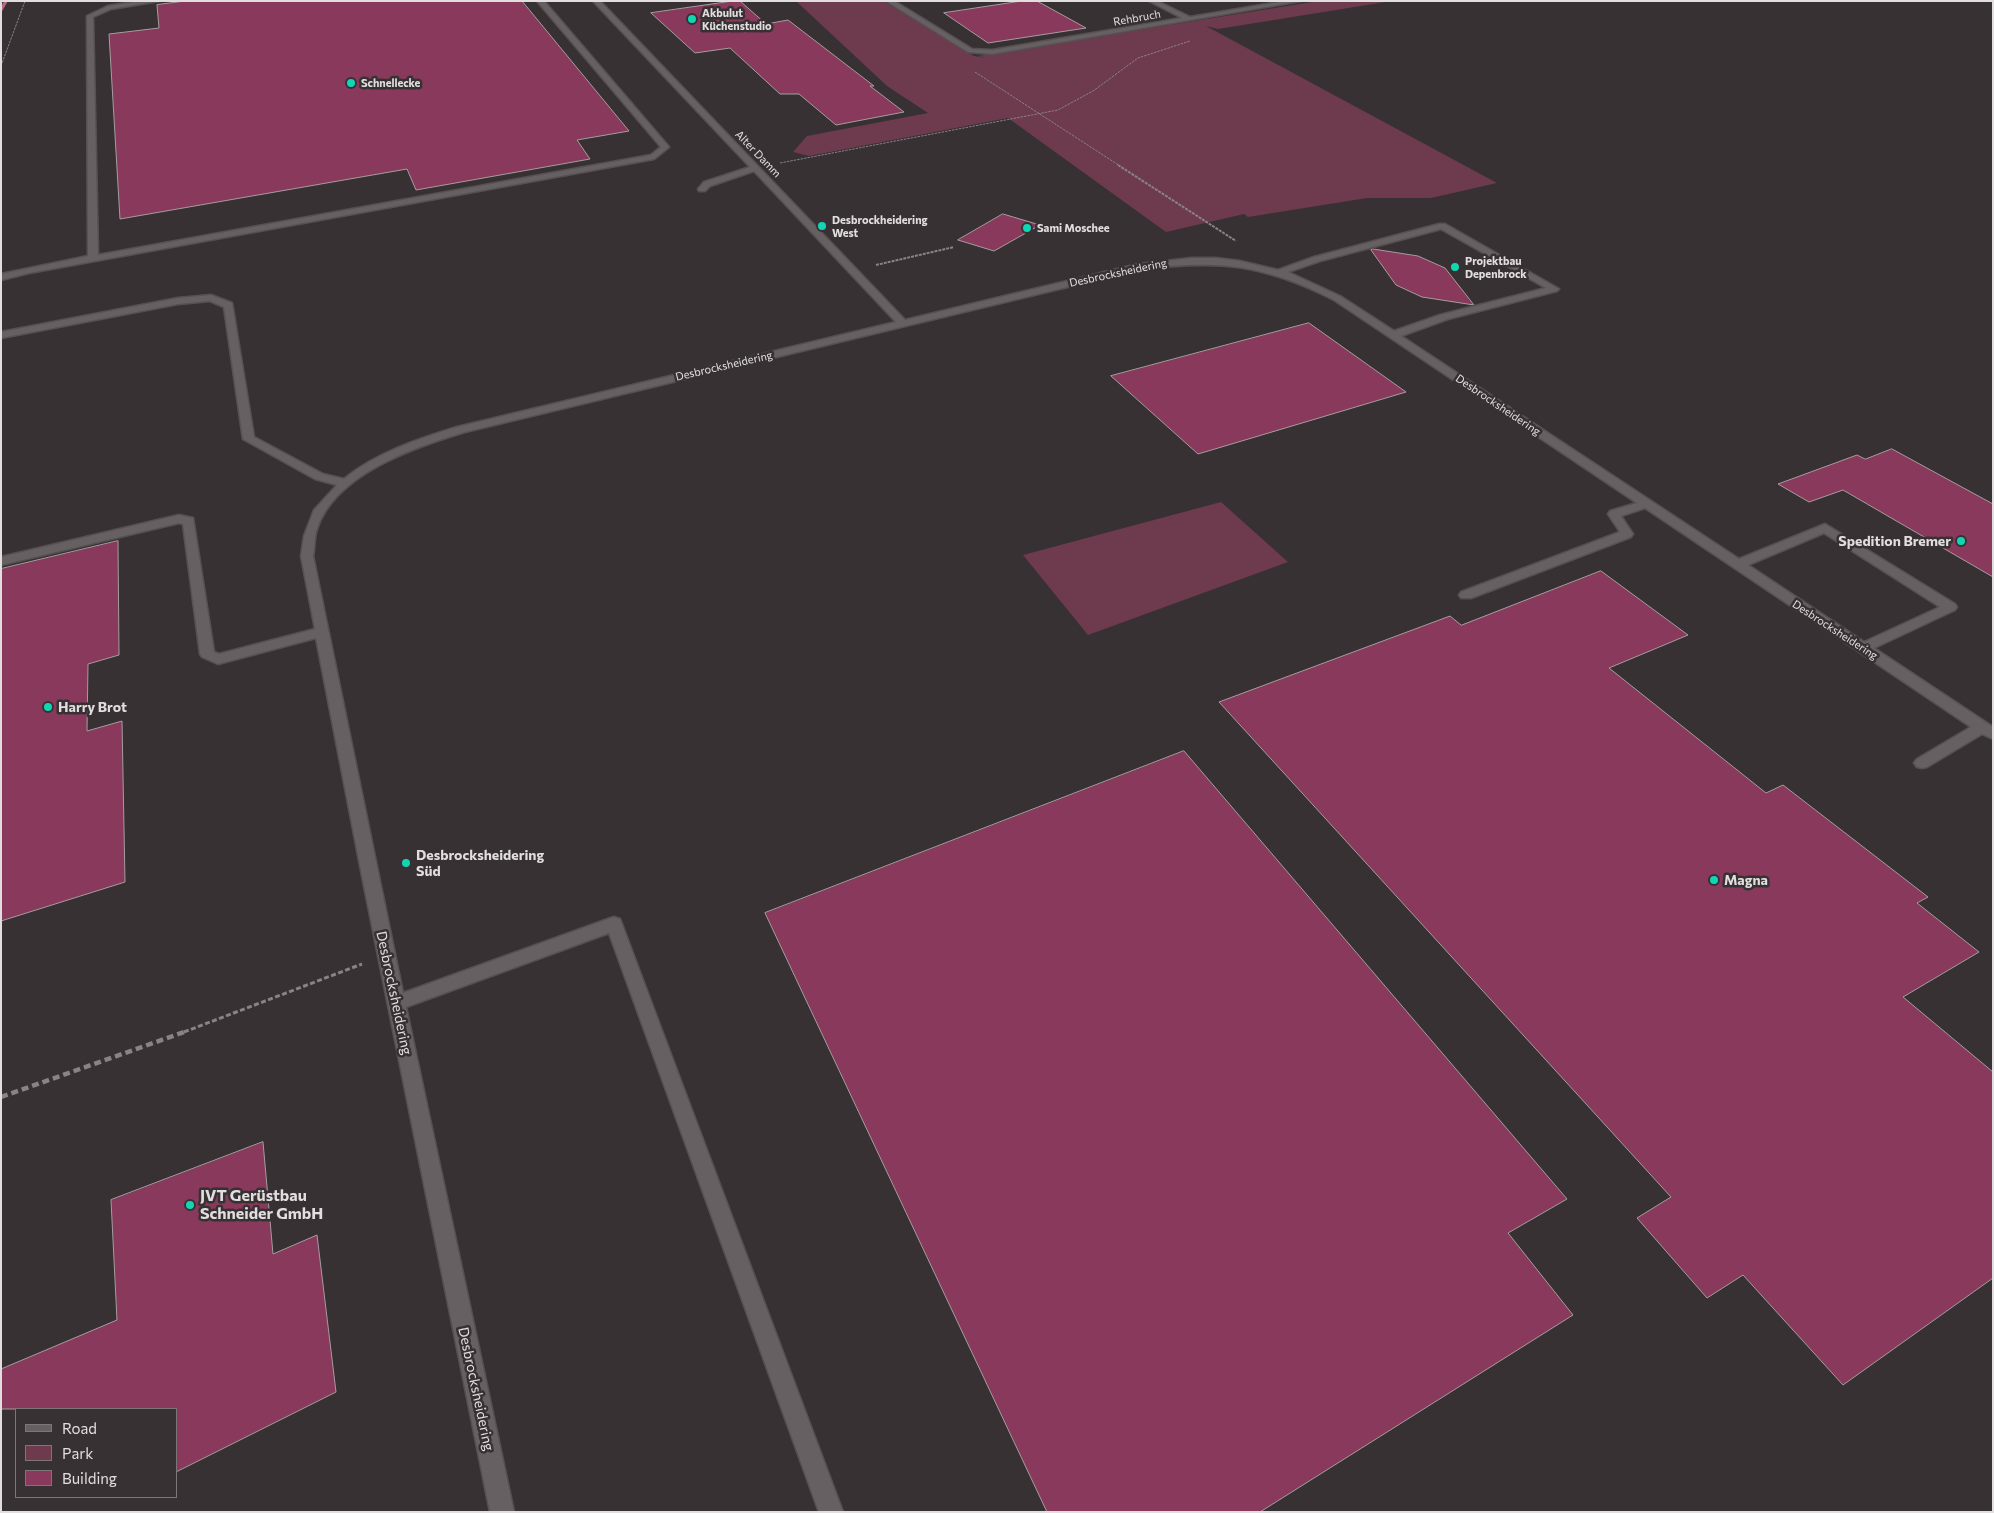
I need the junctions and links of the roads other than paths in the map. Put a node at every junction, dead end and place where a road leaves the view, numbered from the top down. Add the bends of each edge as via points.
1 (156, 1) edge
2 (540, 1) edge
3 (596, 1) edge
4 (889, 1) edge
5 (1152, 1) edge
6 (1234, 1) edge
7 (1298, 1) edge
8 (1251, 9) junction
9 (1188, 19) junction
10 (755, 168) junction
11 (702, 189) dead end
12 (92, 258) junction
13 (1280, 272) junction
14 (1, 276) edge
15 (903, 323) junction
16 (1, 335) edge
17 (1393, 335) junction
18 (346, 483) junction
19 (1645, 504) junction
20 (1, 561) edge
21 (1736, 566) junction
22 (1466, 595) dead end
23 (320, 632) junction
24 (1862, 648) junction
25 (1987, 730) edge
26 (1922, 764) dead end
27 (396, 1002) junction
28 (502, 1512) edge
29 (831, 1512) edge

1 - 12 street via 110,7 90,16
2 - 12 street via 665,147 654,156
3 - 10 street, Alter Damm
4 - 9 street, Rehbruch via 970,51 979,53
5 - 9 street
6 - 8 street
7 - 8 street, Rehbruch
8 - 9 street, Rehbruch
10 - 11 street via 707,184
10 - 15 street, Alter Damm
12 - 14 street
13 - 15 street, Desbrocksheidering via 1244,263 1165,263
13 - 17 street, Desbrocksheidering via 1330,294
13 - 17 street via 1442,226 1554,289 1444,317
15 - 18 street, Desbrocksheidering via 422,440 378,461
16 - 18 street via 178,301 211,298 229,305 248,439 319,477
17 - 19 street, Desbrocksheidering
18 - 23 street, Desbrocksheidering via 325,505 312,529 307,556
19 - 21 street, Desbrocksheidering
19 - 22 street via 1614,514 1627,534
20 - 23 street via 179,519 189,521 207,654 218,659
21 - 24 street, Desbrocksheidering
21 - 24 street via 1825,528 1950,607
23 - 27 street, Desbrocksheidering
24 - 25 street, Desbrocksheidering
25 - 26 street
27 - 28 street, Desbrocksheidering
27 - 29 street via 614,924

